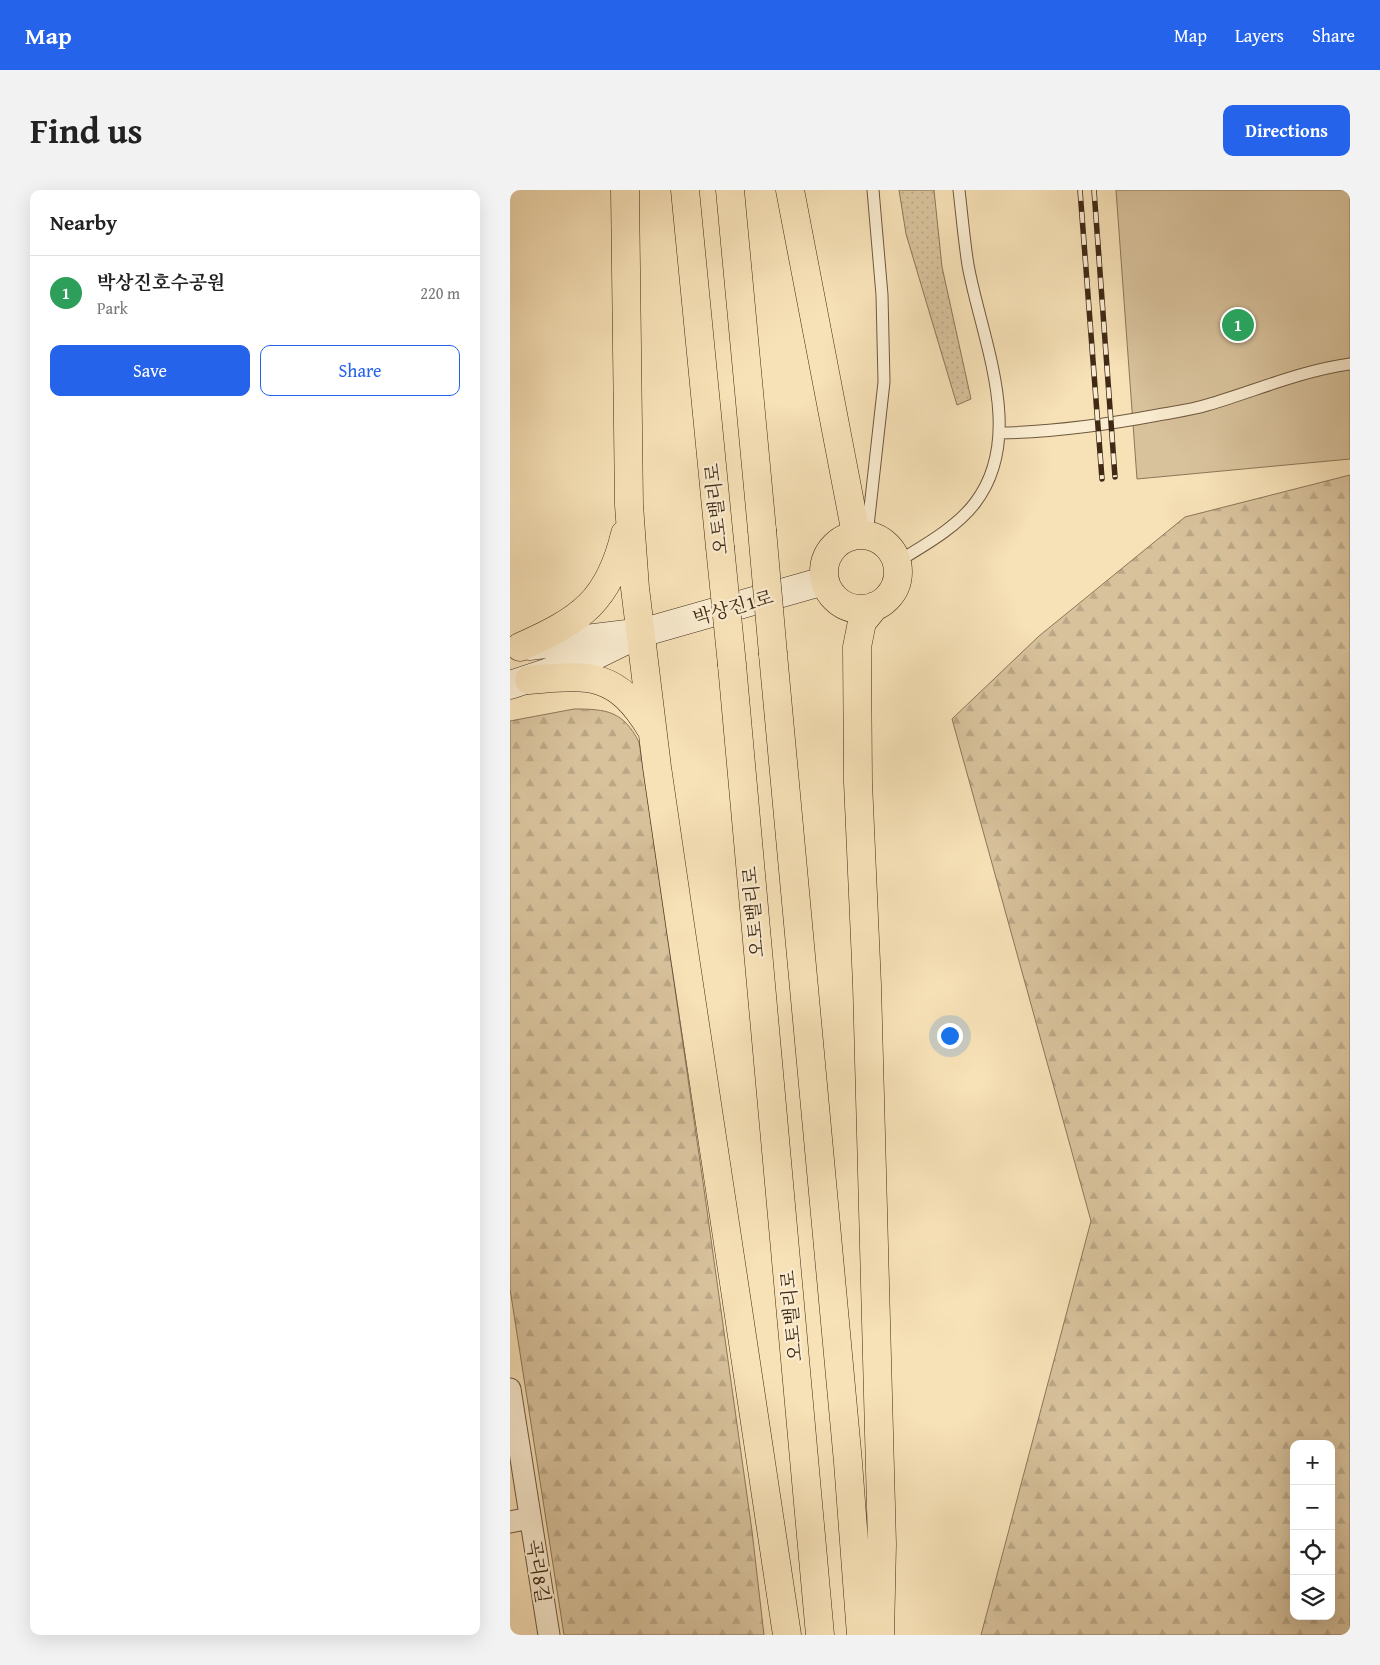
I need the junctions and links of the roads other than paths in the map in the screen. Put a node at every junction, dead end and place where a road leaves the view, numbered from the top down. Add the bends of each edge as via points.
1 (624, 190) edge
2 (685, 190) edge
3 (730, 190) edge
4 (790, 190) edge
5 (873, 190) edge
6 (960, 190) edge
7 (1350, 364) edge
8 (999, 434) junction
9 (874, 475) junction
10 (844, 479) junction
11 (629, 505) junction
12 (862, 535) junction
13 (897, 562) junction
14 (824, 581) junction
15 (875, 606) junction
16 (641, 633) junction
17 (515, 649) edge
18 (519, 682) edge
19 (652, 732) junction
20 (510, 1388) edge
21 (520, 1520) edge
22 (549, 1635) edge
23 (787, 1635) edge
24 (820, 1635) edge
25 (861, 1635) edge
26 (880, 1635) edge

1 - 11 highway
2 - 24 highway, 오토밸리로, bridge via 732,665
3 - 25 highway, bridge
4 - 10 highway
5 - 9 lane via 882,295 884,382
6 - 8 lane via 968,265 992,367
7 - 8 lane via 1328,367 1206,405 1159,415 1053,432
8 - 13 lane via 993,467 974,504 927,544
9 - 10 lane via 860,486
9 - 12 lane
10 - 12 highway
11 - 16 highway
11 - 17 highway via 620,556 592,605 559,629
12 - 13 highway via 886,544
12 - 14 highway via 842,540 830,550 824,565
13 - 15 highway via 896,583 884,601
14 - 15 highway via 828,590 844,605 859,608
14 - 16 street, 박상진1로
15 - 26 highway via 862,622 857,657 858,782 868,995 882,1544
16 - 17 street, 박상진1로 via 584,637
16 - 18 street, 박상진1로 via 588,659
16 - 19 highway
18 - 19 highway via 570,677 604,682 630,698
19 - 23 highway
20 - 21 street, 곡리8길
21 - 22 street, 곡리8길

